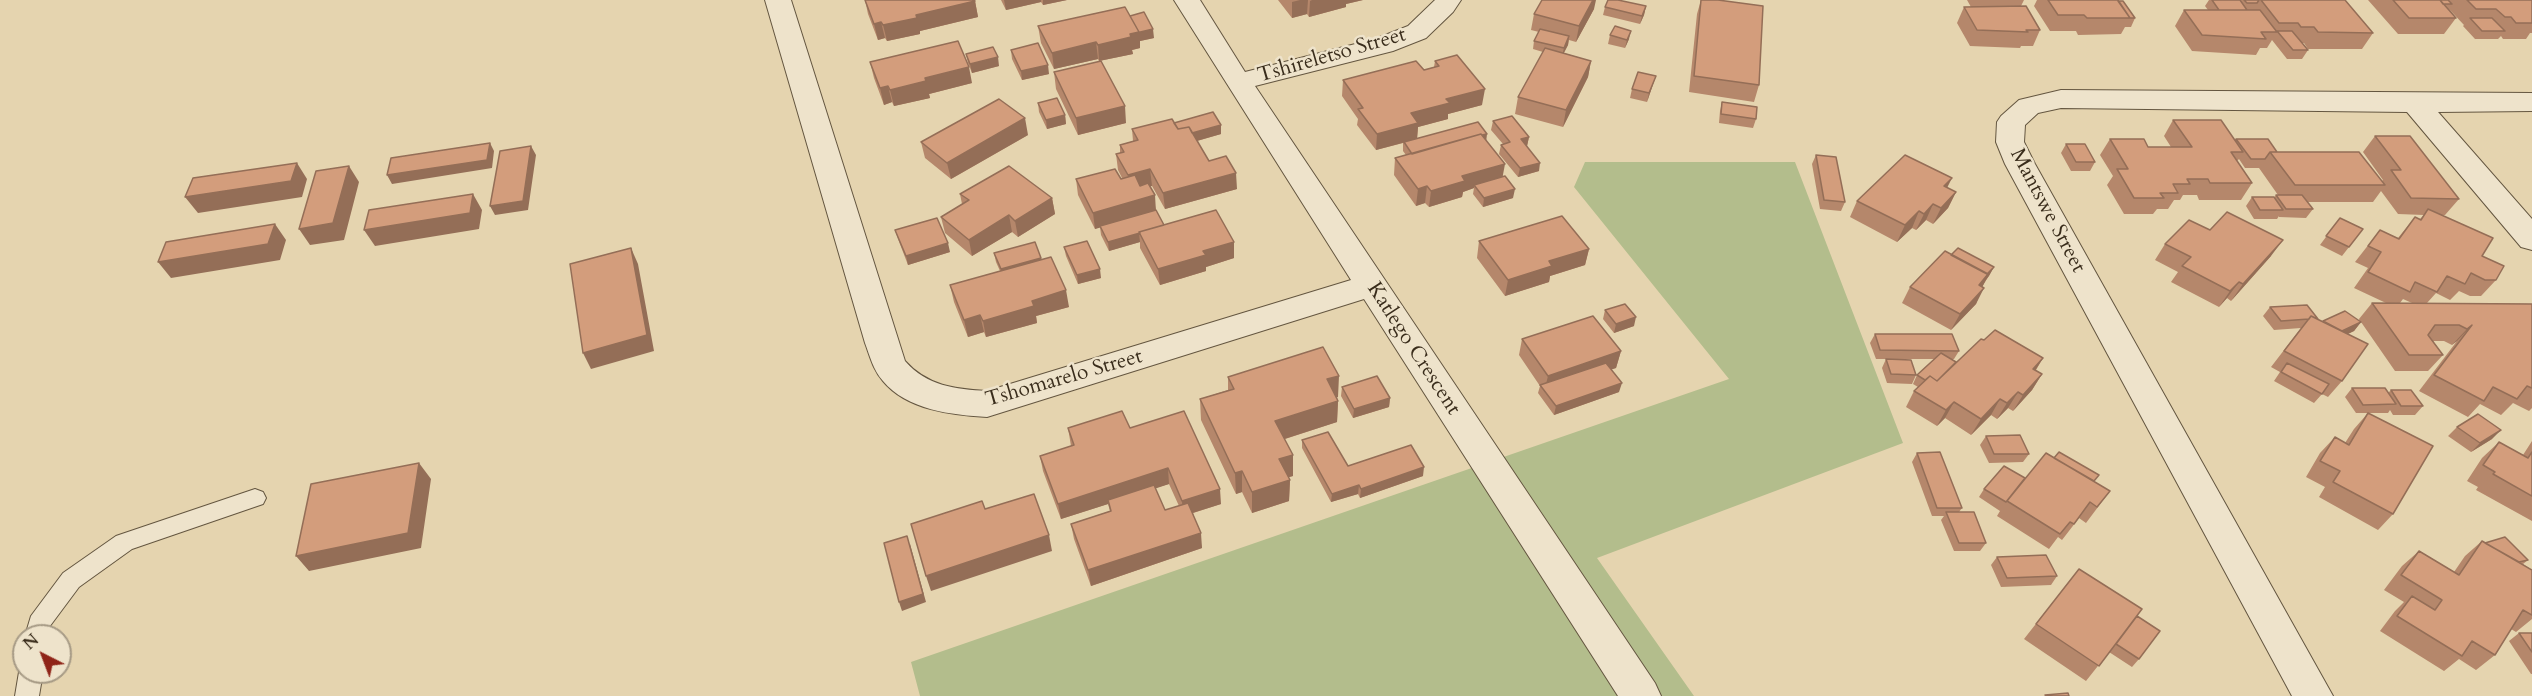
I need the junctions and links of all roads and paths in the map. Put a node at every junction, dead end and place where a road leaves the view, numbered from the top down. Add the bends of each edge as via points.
1 (778, 0) edge
2 (1187, 0) edge
3 (1448, 0) edge
4 (1238, 82) junction
5 (2532, 102) edge
6 (2415, 103) junction
7 (2532, 239) edge
8 (1371, 285) junction
9 (255, 498) dead end
10 (39, 624) edge
11 (1641, 696) edge
12 (2313, 696) edge

1 - 8 street, Tshomarelo Street via 881,343 893,372 920,393 952,402 987,404
2 - 4 street, Katlego Crescent
3 - 4 street, Tshireletso Street via 1417,32 1384,45
4 - 8 street, Katlego Crescent
5 - 6 street, Mantswe Street
6 - 7 street
6 - 12 street, Mantswe Street via 2061,99 2029,106 2011,122 2010,142 2020,164
8 - 11 street, Katlego Crescent
9 - 10 lane via 124,542 71,580

